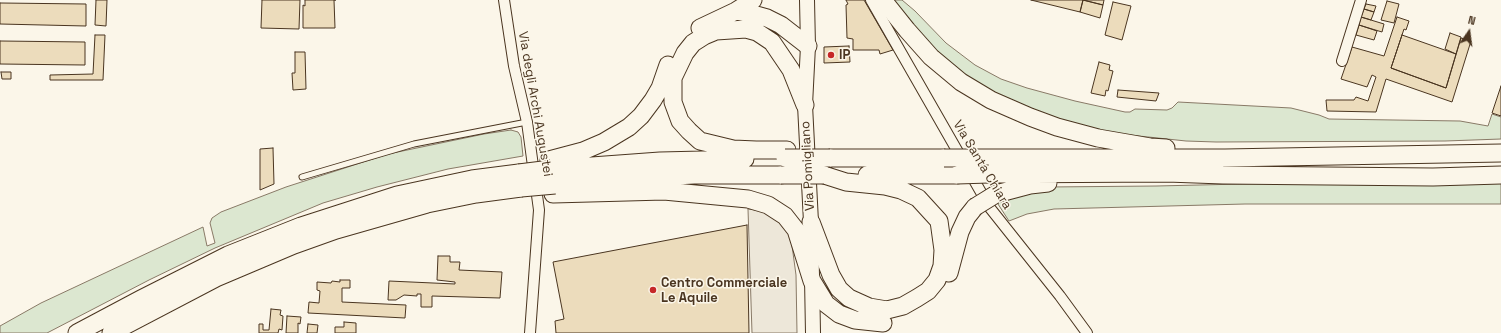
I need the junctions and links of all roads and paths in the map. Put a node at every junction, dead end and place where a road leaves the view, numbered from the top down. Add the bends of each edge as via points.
1 (504, 0) edge
2 (753, 0) edge
3 (807, 0) edge
4 (871, 0) edge
5 (883, 0) edge
6 (1361, 0) edge
7 (736, 11) junction
8 (808, 46) junction
9 (1342, 61) dead end
10 (805, 105) junction
11 (527, 122) junction
12 (1501, 153) edge
13 (786, 154) junction
14 (1225, 158) junction
15 (1167, 173) junction
16 (824, 175) junction
17 (1501, 175) edge
18 (552, 177) junction
19 (302, 178) dead end
20 (520, 181) junction
21 (811, 222) junction
22 (812, 281) junction
23 (185, 294) junction
24 (883, 323) junction
25 (77, 333) edge
26 (110, 333) edge
27 (136, 333) edge
28 (530, 333) edge
29 (813, 333) edge
30 (861, 333) edge
31 (1087, 333) edge

1 - 11 street, Via degli Archi Augustei via 514,66
2 - 7 highway
3 - 8 main road, Via Pomigliano
4 - 31 street, Via Santa Chiara via 990,208
5 - 14 highway via 931,56 961,82 991,100 1057,127 1098,138 1150,147 1178,148
6 - 9 street
7 - 8 highway via 767,18 781,25
7 - 18 highway via 681,41 660,88 641,116 604,142 583,151
8 - 10 main road, Via Pomigliano
10 - 13 highway via 792,70 772,42 757,32 746,29 716,31 693,43 673,78 673,102 680,121 700,141 733,149
10 - 21 main road, Via Pomigliano
11 - 19 lane via 414,144
11 - 28 street, Via degli Archi Augustei via 539,210
12 - 14 highway
13 - 14 highway, bridge via 880,151 919,158
13 - 18 highway via 660,161
15 - 16 highway, bridge
15 - 17 highway via 1433,177
15 - 24 highway, bridge via 1130,181 1030,185 996,194 975,207 967,218 960,232 948,279 927,302 914,311
16 - 18 highway, bridge via 694,175 598,180
16 - 21 highway via 846,182 885,186 918,198 939,221 943,250 942,266 937,280 928,291 917,298 903,306 886,310 870,307 849,298 839,289 831,275
18 - 20 highway, bridge
18 - 20 highway
18 - 22 highway via 748,199 768,205 785,216 796,230
20 - 23 highway via 336,230 216,278
20 - 25 highway via 472,179 397,195 345,211 228,256
21 - 22 main road, Via Pomigliano
22 - 24 highway via 826,304 839,314 856,320
22 - 29 main road, Via Pomigliano
23 - 26 highway
23 - 27 highway via 172,311
24 - 30 highway

